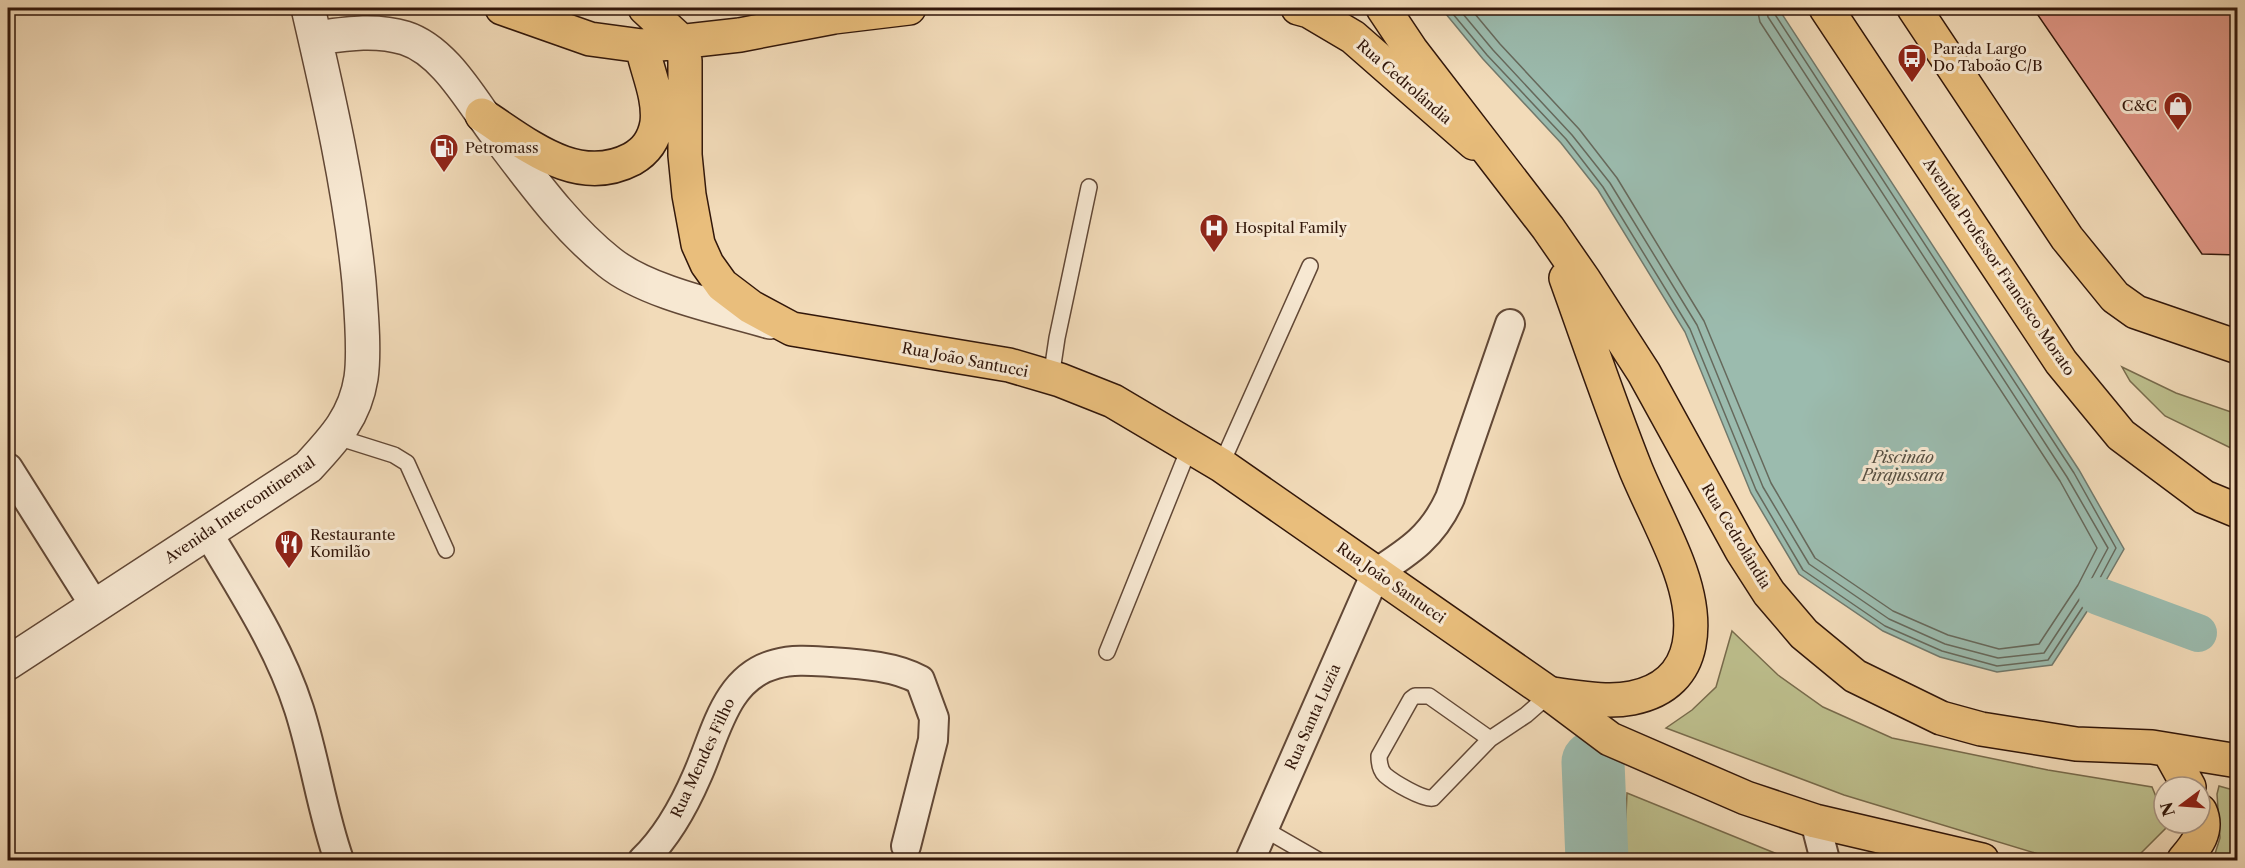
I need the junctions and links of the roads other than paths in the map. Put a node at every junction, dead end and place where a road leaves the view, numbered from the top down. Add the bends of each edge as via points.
1 (502, 8) edge
2 (645, 8) edge
3 (909, 8) edge
4 (1298, 8) edge
5 (1383, 8) edge
6 (1826, 8) edge
7 (1914, 8) edge
8 (311, 23) edge
9 (683, 43) junction
10 (642, 46) junction
11 (482, 115) junction
12 (1502, 167) junction
13 (1089, 187) dead end
14 (1548, 228) junction
15 (1310, 266) dead end
16 (1510, 324) dead end
17 (792, 329) junction
18 (2238, 347) edge
19 (1051, 378) junction
20 (337, 437) junction
21 (1190, 446) junction
22 (1221, 465) junction
23 (8, 468) edge
24 (2238, 511) edge
25 (208, 533) junction
26 (447, 550) dead end
27 (1376, 573) junction
28 (95, 606) junction
29 (1107, 652) dead end
30 (8, 663) edge
31 (1550, 694) junction
32 (1490, 739) junction
33 (2169, 751) junction
34 (2238, 761) edge
35 (2182, 775) edge
36 (1815, 821) junction
37 (1264, 829) junction
38 (2201, 835) edge
39 (906, 846) dead end
40 (339, 861) edge
41 (643, 861) edge
42 (1250, 861) edge
43 (1318, 861) edge
44 (1825, 861) edge
45 (1982, 861) edge
46 (2184, 861) edge

1 - 10 main road via 591,39
2 - 9 main road
3 - 9 main road
4 - 12 main road, Rua Cedrolândia via 1353,37
5 - 12 main road, Rua Cedrolândia
6 - 24 main road, Avenida Professor Francisco Morato via 2061,362 2113,426 2204,497
7 - 18 main road via 2067,238 2115,297 2136,312
8 - 11 street, Rua João Santucci via 407,39 455,75
8 - 20 street, Avenida Intercontinental via 354,229 361,311 361,378 351,412
9 - 10 main road
9 - 17 main road, Rua João Santucci via 689,195 706,264 722,285 751,307
10 - 11 main road via 656,98 657,122 652,140 643,152 619,165 586,169 564,164
11 - 17 street, Rua João Santucci via 548,202 610,263 644,284
12 - 14 main road, Rua Cedrolândia
13 - 19 lane
14 - 31 main road via 1637,471 1678,563 1690,604 1691,632 1678,674 1657,690 1632,698 1595,700
14 - 33 main road, Rua Cedrolândia via 1644,373 1742,551 1769,593 1813,641 1855,676 1941,717 1980,729 2076,744
15 - 22 lane
16 - 27 street via 1441,518 1428,535
17 - 19 main road, Rua João Santucci via 1009,365
19 - 21 main road, Rua João Santucci via 1113,401
20 - 25 street, Avenida Intercontinental via 308,467
20 - 26 lane via 407,463
21 - 22 main road, Rua João Santucci
21 - 29 lane
22 - 27 main road, Rua João Santucci
23 - 28 street
25 - 28 street, Avenida Intercontinental
25 - 40 street via 267,635 287,678 311,747
27 - 31 main road, Rua João Santucci
27 - 37 street, Rua Santa Luzia
28 - 30 street, Avenida Intercontinental
31 - 32 lane
31 - 36 main road, Rua João Santucci via 1610,739 1746,798
32 - 32 lane via 1429,696 1415,696 1379,756 1380,766 1385,775 1429,799
33 - 34 main road, Rua Cedrolândia
33 - 35 main road
36 - 44 street
36 - 45 main road, Rua João Santucci
37 - 42 street, Rua Santa Luzia
37 - 43 lane
38 - 46 main road via 2200,842
39 - 41 street, Rua Mendes Filho via 933,740 934,718 920,680 907,673 865,666 801,661 758,671 727,701 697,776 657,847

